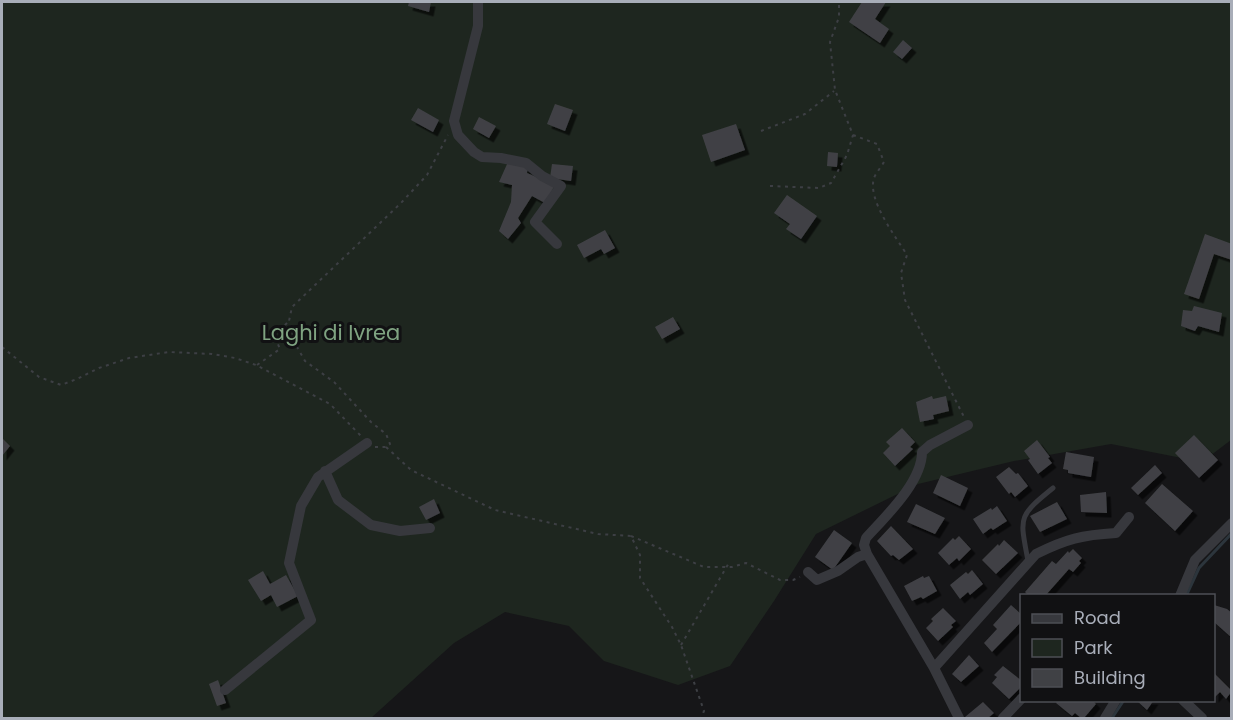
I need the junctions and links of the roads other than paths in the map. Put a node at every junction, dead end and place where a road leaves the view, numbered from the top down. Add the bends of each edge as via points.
1 (478, 2) edge
2 (558, 244) dead end
3 (968, 425) road end
4 (367, 443) road end
5 (325, 471) junction
6 (1053, 488) dead end
7 (1129, 517) dead end
8 (1232, 523) edge
9 (430, 528) dead end
10 (867, 554) junction
11 (1029, 563) junction
12 (808, 573) road end
13 (1181, 594) edge
14 (934, 668) junction
15 (225, 690) dead end
16 (1020, 700) edge
17 (1115, 702) edge
18 (1185, 702) edge
19 (959, 718) edge
20 (1003, 718) edge
21 (1105, 718) edge
22 (1202, 718) edge

1 - 2 street via 478,26 454,122 458,135 482,157 525,163 561,186 535,222
3 - 10 street via 922,452 916,477 866,538
4 - 5 street
5 - 9 street via 338,500 371,525 400,531
5 - 15 street via 301,506 289,563 311,620
6 - 11 lane via 1023,516
7 - 11 street via 1116,533 1085,535 1058,543 1036,554
8 - 13 street via 1195,560
10 - 12 street via 818,580
10 - 14 street
11 - 14 street
14 - 19 street
16 - 20 street
17 - 21 street
18 - 22 street

